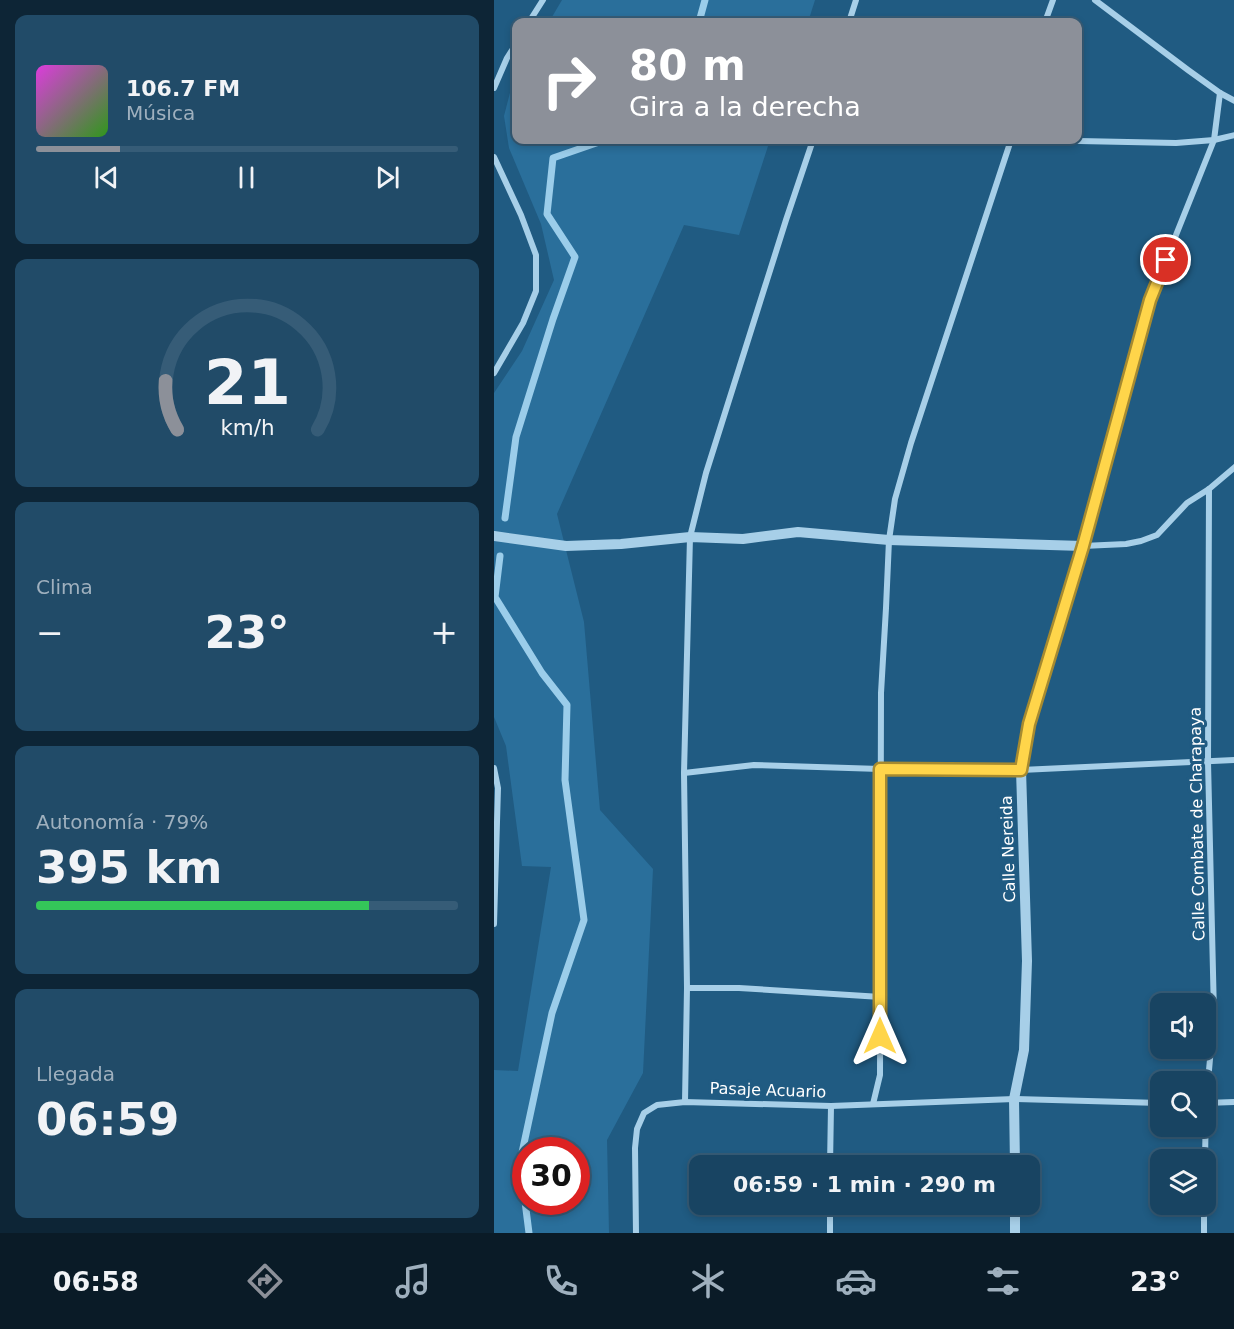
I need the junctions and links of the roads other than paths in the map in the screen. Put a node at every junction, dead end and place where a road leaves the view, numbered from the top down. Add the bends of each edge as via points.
1 (543, 0) edge
2 (856, 0) edge
3 (1053, 0) edge
4 (1095, 0) edge
5 (532, 18) edge
6 (850, 18) edge
7 (1046, 18) edge
8 (512, 50) edge
9 (494, 88) edge
10 (1220, 93) junction
11 (1235, 101) edge
12 (1235, 135) edge
13 (1214, 140) junction
14 (1082, 141) edge
15 (812, 144) edge
16 (1010, 144) edge
17 (494, 158) edge
18 (494, 373) edge
19 (1235, 467) edge
20 (1209, 489) junction
21 (494, 536) edge
22 (690, 537) junction
23 (888, 540) junction
24 (1083, 546) junction
25 (1235, 760) edge
26 (1208, 762) junction
27 (494, 768) edge
28 (880, 769) junction
29 (1021, 770) junction
30 (684, 773) junction
31 (494, 924) edge
32 (688, 988) junction
33 (881, 998) junction
34 (1208, 1071) edge
35 (1014, 1100) junction
36 (685, 1102) junction
37 (1150, 1102) edge
38 (1235, 1102) edge
39 (1216, 1103) edge
40 (873, 1104) junction
41 (831, 1106) junction
42 (830, 1155) edge
43 (1015, 1155) edge
44 (830, 1215) edge
45 (1015, 1215) edge
46 (1204, 1215) edge
47 (636, 1233) edge
48 (830, 1233) edge
49 (1016, 1233) edge
50 (1204, 1233) edge

1 - 5 street
2 - 6 street
3 - 7 street
4 - 10 street
8 - 9 street
10 - 11 street
10 - 13 street, Calle Nereida
12 - 13 street
13 - 14 street
13 - 24 street, Calle Nereida via 1150,300
15 - 22 street via 706,473
16 - 23 street via 911,443
17 - 18 street via 536,255 536,291 523,323
19 - 20 street
20 - 24 street via 1187,503 1157,535 1126,544
20 - 26 street, Calle Combate de Charapaya
21 - 22 street via 566,546
22 - 23 street via 743,539 798,532
22 - 30 street
23 - 24 street
23 - 28 street
24 - 29 street, Calle Nereida via 1029,724
25 - 26 street
26 - 29 street
26 - 34 street, Calle Combate de Charapaya via 1214,1014
27 - 31 street via 498,788
28 - 29 street
28 - 30 street via 754,765
28 - 33 street
29 - 35 street, Calle Nereida via 1027,961 1024,1050
30 - 32 street
32 - 33 street
32 - 36 street
33 - 40 street via 880,1075
35 - 37 street, Pasaje Acuario
35 - 40 street, Pasaje Acuario
35 - 43 street, Calle Nereida
36 - 41 street, Pasaje Acuario
36 - 47 street, Pasaje Acuario via 657,1105 644,1113 637,1129
38 - 39 street
40 - 41 street, Pasaje Acuario
41 - 42 street
44 - 48 street
45 - 49 street
46 - 50 street

